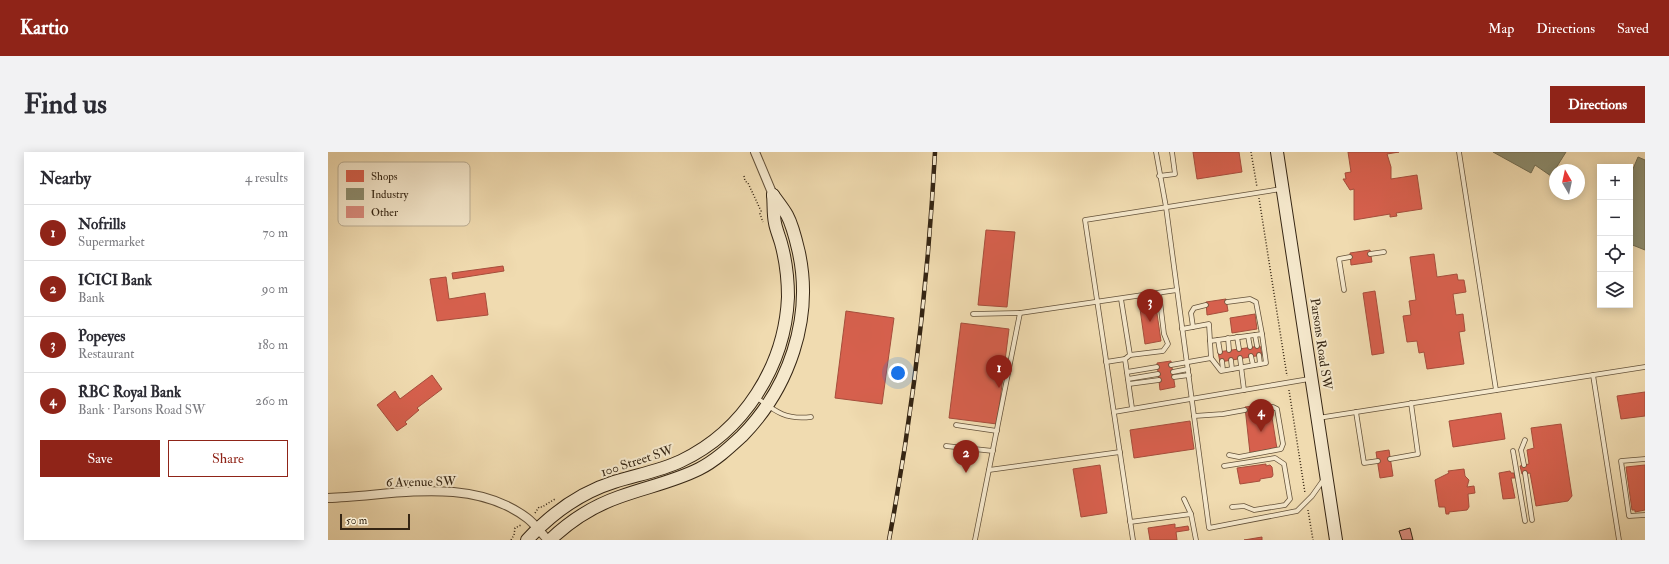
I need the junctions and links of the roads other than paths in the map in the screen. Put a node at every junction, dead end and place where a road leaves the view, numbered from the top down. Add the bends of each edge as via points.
1 (755, 152) edge
2 (1156, 152) edge
3 (1172, 152) edge
4 (1277, 152) edge
5 (1459, 152) edge
6 (1159, 176) junction
7 (1283, 188) junction
8 (773, 195) junction
9 (1166, 207) junction
10 (1384, 252) dead end
11 (1370, 254) dead end
12 (1350, 257) dead end
13 (1177, 290) junction
14 (1344, 290) dead end
15 (1159, 293) junction
16 (1121, 299) junction
17 (1097, 302) junction
18 (1227, 302) dead end
19 (1206, 305) dead end
20 (1020, 313) junction
21 (973, 314) dead end
22 (1193, 327) junction
23 (1182, 329) junction
24 (1262, 334) junction
25 (1255, 335) junction
26 (1248, 336) junction
27 (1238, 337) junction
28 (1228, 338) junction
29 (1218, 340) junction
30 (1210, 341) junction
31 (1257, 346) dead end
32 (1250, 347) dead end
33 (1239, 349) dead end
34 (1229, 350) dead end
35 (1220, 352) dead end
36 (1130, 355) junction
37 (1251, 356) dead end
38 (1259, 356) dead end
39 (1211, 358) junction
40 (1240, 358) dead end
41 (1125, 359) junction
42 (1231, 360) dead end
43 (1222, 361) dead end
44 (1106, 362) junction
45 (1187, 362) junction
46 (1260, 364) junction
47 (1171, 365) dead end
48 (1253, 365) junction
49 (1157, 367) dead end
50 (1241, 367) junction
51 (1645, 367) edge
52 (1232, 368) junction
53 (1188, 369) junction
54 (1223, 370) junction
55 (1127, 372) junction
56 (1173, 372) dead end
57 (1158, 374) dead end
58 (1189, 375) junction
59 (1593, 375) junction
60 (1174, 378) dead end
61 (1128, 379) junction
62 (1312, 379) junction
63 (1159, 380) dead end
64 (1128, 384) junction
65 (1244, 390) junction
66 (1496, 390) junction
67 (755, 397) junction
68 (1192, 398) junction
69 (1411, 403) junction
70 (767, 406) junction
71 (1132, 408) junction
72 (1253, 409) dead end
73 (1245, 410) dead end
74 (1114, 412) junction
75 (1356, 412) junction
76 (811, 416) dead end
77 (1194, 416) junction
78 (1318, 418) junction
79 (956, 425) dead end
80 (997, 431) junction
81 (1525, 440) dead end
82 (946, 446) dead end
83 (992, 450) junction
84 (1513, 451) dead end
85 (1120, 452) junction
86 (1229, 455) dead end
87 (1390, 459) dead end
88 (1645, 459) edge
89 (1378, 461) dead end
90 (1524, 465) dead end
91 (1224, 466) dead end
92 (989, 470) junction
93 (1525, 473) dead end
94 (1326, 475) junction
95 (328, 498) edge
96 (1184, 499) dead end
97 (1232, 507) dead end
98 (1191, 514) junction
99 (1645, 515) edge
100 (1532, 520) dead end
101 (1525, 521) dead end
102 (1130, 522) junction
103 (538, 529) junction
104 (527, 540) edge
105 (549, 540) edge
106 (975, 540) edge
107 (1133, 540) edge
108 (1196, 540) edge
109 (1336, 540) edge
110 (1619, 540) edge

1 - 8 street, 100 Street SW
2 - 6 lane
3 - 6 lane via 1175,174
4 - 7 street, Parsons Road SW
5 - 66 lane
6 - 9 lane
7 - 9 lane
7 - 62 street, Parsons Road SW
8 - 67 street, 100 Street SW via 774,222 787,271 788,298 781,342 770,370
8 - 70 street, 100 Street SW via 788,216 795,238 801,270 802,301 795,348 786,373
9 - 13 lane
9 - 17 lane via 1085,220
10 - 11 lane
12 - 14 lane via 1339,259
13 - 15 lane
13 - 23 lane
15 - 16 lane
15 - 36 lane via 1164,334 1168,344 1163,350
16 - 17 lane
16 - 36 lane
17 - 20 lane
17 - 44 lane
18 - 24 lane via 1250,299 1256,302
19 - 22 lane via 1194,308 1191,313
20 - 21 lane
20 - 80 lane
22 - 23 lane
22 - 30 lane via 1209,324
23 - 45 lane
24 - 25 lane
24 - 46 lane via 1266,363
25 - 26 lane
25 - 31 lane
26 - 27 lane
26 - 32 lane
27 - 28 lane
27 - 33 lane
28 - 29 lane
28 - 34 lane
29 - 30 lane
29 - 35 lane
30 - 39 lane
36 - 41 lane
37 - 48 lane
38 - 46 lane
39 - 45 lane
39 - 54 lane
40 - 50 lane
41 - 44 lane
41 - 55 lane
42 - 52 lane
43 - 54 lane
44 - 74 lane
45 - 47 lane
45 - 53 lane
46 - 48 lane
48 - 50 lane
49 - 55 lane
50 - 52 lane
50 - 65 lane
51 - 59 lane
52 - 54 lane
53 - 56 lane
53 - 58 lane
55 - 61 lane
57 - 61 lane
58 - 60 lane
58 - 68 lane
59 - 66 lane
59 - 110 lane
61 - 64 lane
62 - 65 lane
62 - 78 street, Parsons Road SW
63 - 64 lane
64 - 71 lane
65 - 68 lane
66 - 69 lane
67 - 70 lane
67 - 103 street, 100 Street SW via 736,421 697,452 665,468 584,495 552,515
68 - 71 lane
68 - 77 lane
69 - 75 lane
69 - 87 lane via 1418,454
70 - 76 lane via 791,417
70 - 105 street, 100 Street SW via 734,443 700,469 673,481 620,496 598,506 565,526
71 - 74 lane
72 - 86 lane via 1273,406 1277,409 1283,444 1281,449 1239,457
73 - 77 lane
74 - 85 lane
75 - 78 lane
75 - 89 lane via 1364,463
77 - 94 lane via 1209,528 1297,511 1312,496
78 - 94 street, Parsons Road SW
79 - 80 lane
80 - 83 lane
81 - 90 lane via 1521,450
82 - 83 lane
83 - 92 lane
84 - 101 lane
85 - 92 lane
85 - 102 lane
88 - 99 lane via 1621,462 1629,516
91 - 97 lane via 1276,458 1284,464 1290,499 1285,505 1254,510 1244,506
92 - 106 lane
93 - 100 lane
94 - 109 street, Parsons Road SW
95 - 103 street, 6 Avenue SW via 412,492 457,492 488,499 504,506 528,519
96 - 98 lane
98 - 102 lane
98 - 108 lane
102 - 107 lane
103 - 104 street, 100 Street SW
103 - 105 street, 6 Avenue SW

